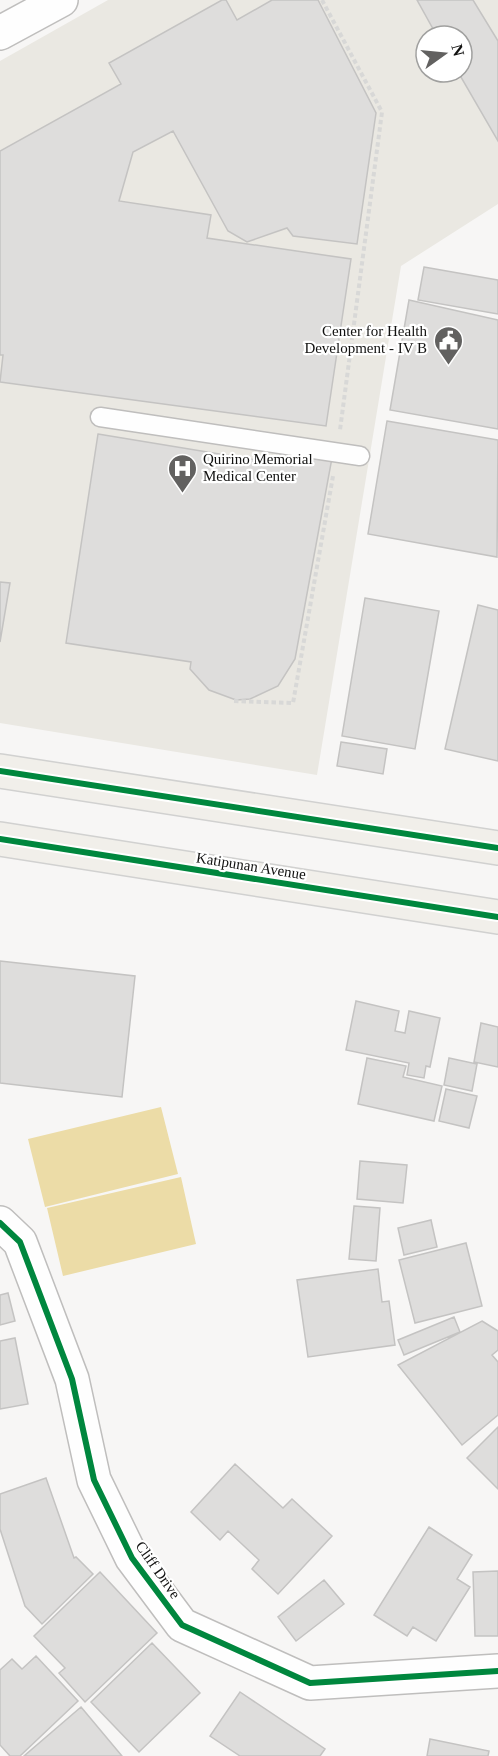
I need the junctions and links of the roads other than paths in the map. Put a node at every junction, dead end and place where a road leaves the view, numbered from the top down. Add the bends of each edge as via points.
1 (61, 0) edge
2 (0, 33) edge
3 (100, 417) dead end
4 (360, 456) dead end
5 (0, 771) edge
6 (0, 839) edge
7 (498, 848) edge
8 (498, 917) edge
9 (0, 1223) edge
10 (498, 1671) edge

1 - 2 street
3 - 4 lane
5 - 7 main road
6 - 8 main road, Katipunan Avenue
9 - 10 street, Cliff Drive via 20,1242 72,1379 94,1480 132,1558 182,1625 310,1683

